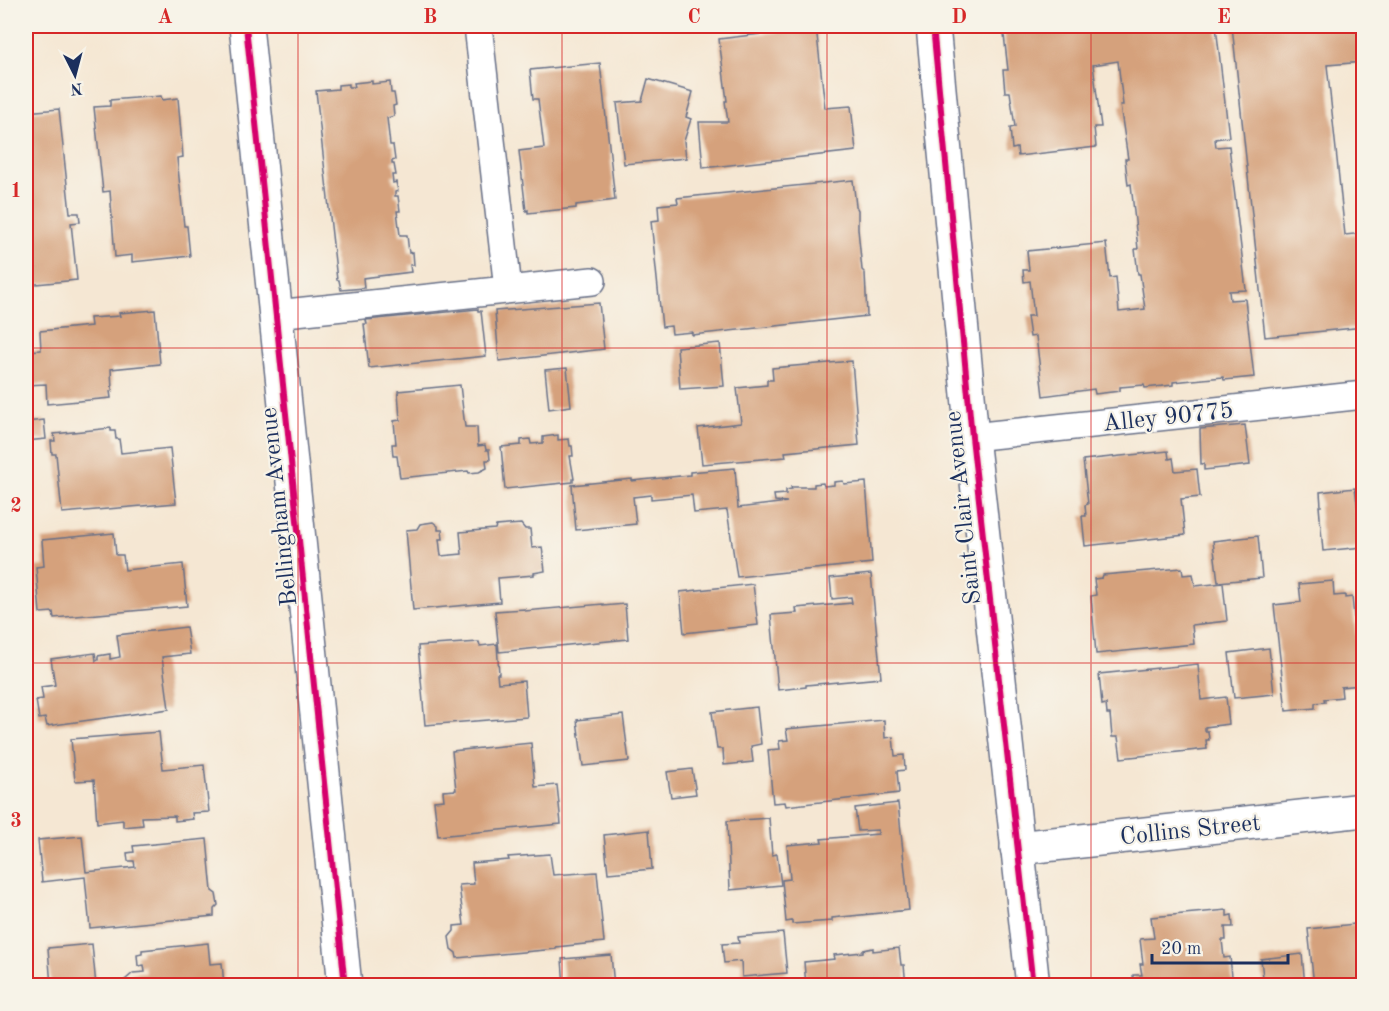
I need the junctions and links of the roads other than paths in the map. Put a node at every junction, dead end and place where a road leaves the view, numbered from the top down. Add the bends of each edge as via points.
1 (246, 26) edge
2 (478, 26) edge
3 (933, 26) edge
4 (592, 281) dead end
5 (508, 289) junction
6 (276, 314) junction
7 (1364, 395) edge
8 (972, 437) junction
9 (1364, 810) edge
10 (1017, 848) junction
11 (345, 986) edge
12 (1033, 986) edge

1 - 6 street, Bellingham Avenue
2 - 5 lane
3 - 8 street, Saint Clair Avenue
4 - 5 lane
5 - 6 lane
6 - 11 street, Bellingham Avenue
7 - 8 lane, Alley 90775
8 - 10 street, Saint Clair Avenue
9 - 10 street, Collins Street
10 - 12 street, Saint Clair Avenue

